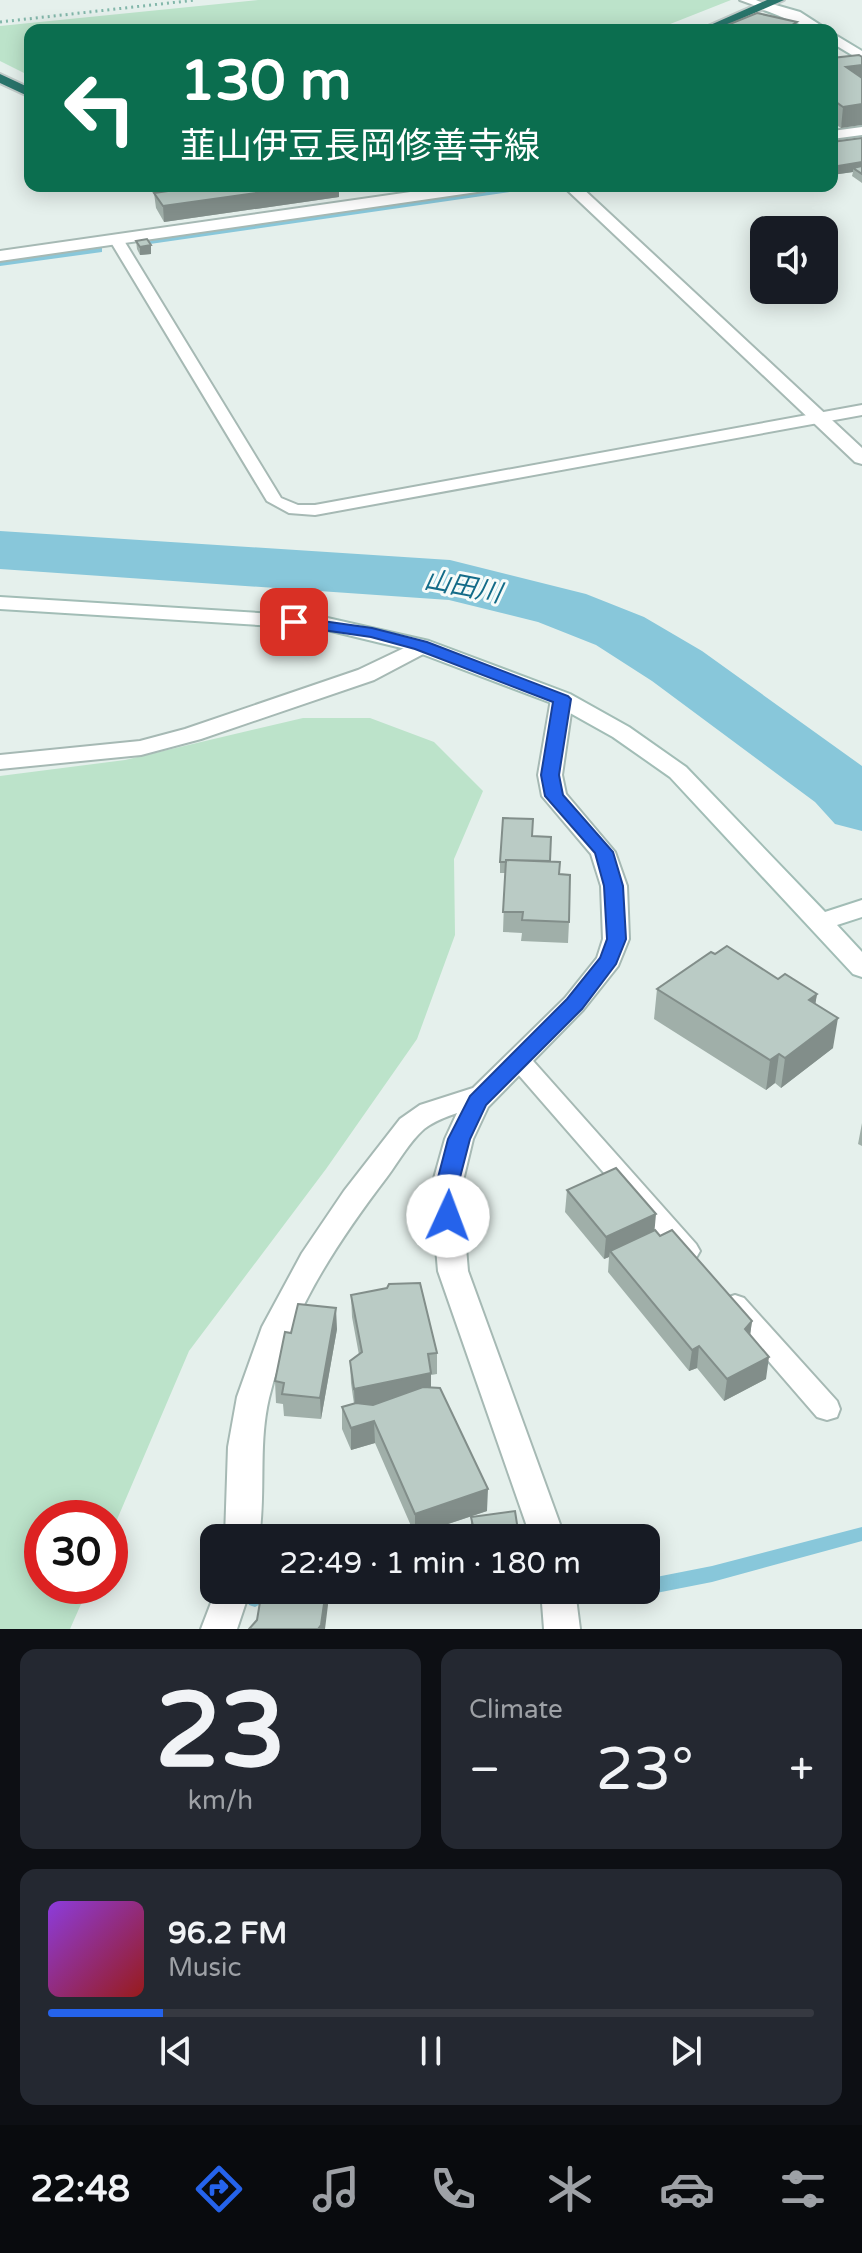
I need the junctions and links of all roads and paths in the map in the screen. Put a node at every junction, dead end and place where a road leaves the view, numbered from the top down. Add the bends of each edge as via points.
1 (196, 0) edge
2 (745, 0) edge
3 (771, 3) edge
4 (0, 22) edge
5 (720, 24) edge
6 (811, 24) edge
7 (838, 41) edge
8 (862, 57) edge
9 (0, 78) edge
10 (24, 90) edge
11 (862, 131) edge
12 (838, 134) edge
13 (442, 192) edge
14 (577, 192) edge
15 (116, 239) junction
16 (0, 256) edge
17 (862, 410) edge
18 (820, 418) junction
19 (862, 458) edge
20 (0, 603) edge
21 (421, 646) junction
22 (562, 699) junction
23 (0, 762) edge
24 (855, 910) edge
25 (820, 922) junction
26 (862, 968) edge
27 (518, 1059) junction
28 (484, 1095) junction
29 (703, 1269) edge
30 (724, 1293) edge
31 (827, 1409) dead end
32 (245, 1524) edge
33 (543, 1524) edge
34 (230, 1604) edge
35 (219, 1629) edge

1 - 4 path
2 - 3 lane
3 - 5 highway
3 - 6 street
7 - 8 street
9 - 10 highway
11 - 12 street
13 - 15 street
14 - 18 street
15 - 16 street
15 - 18 lane via 275,501 295,510
17 - 18 lane
18 - 19 street
20 - 21 street via 323,623
21 - 22 street
21 - 23 street via 366,675 193,734 141,748
22 - 25 street via 678,772
22 - 27 street via 550,775 554,796 603,852 614,886 616,939 609,960 574,1004
24 - 25 street
25 - 26 street
27 - 28 street
27 - 29 lane
28 - 32 street via 415,1122 349,1205 291,1297 259,1379 246,1436
28 - 33 street via 459,1139 446,1189 453,1271
30 - 31 lane
34 - 35 street

